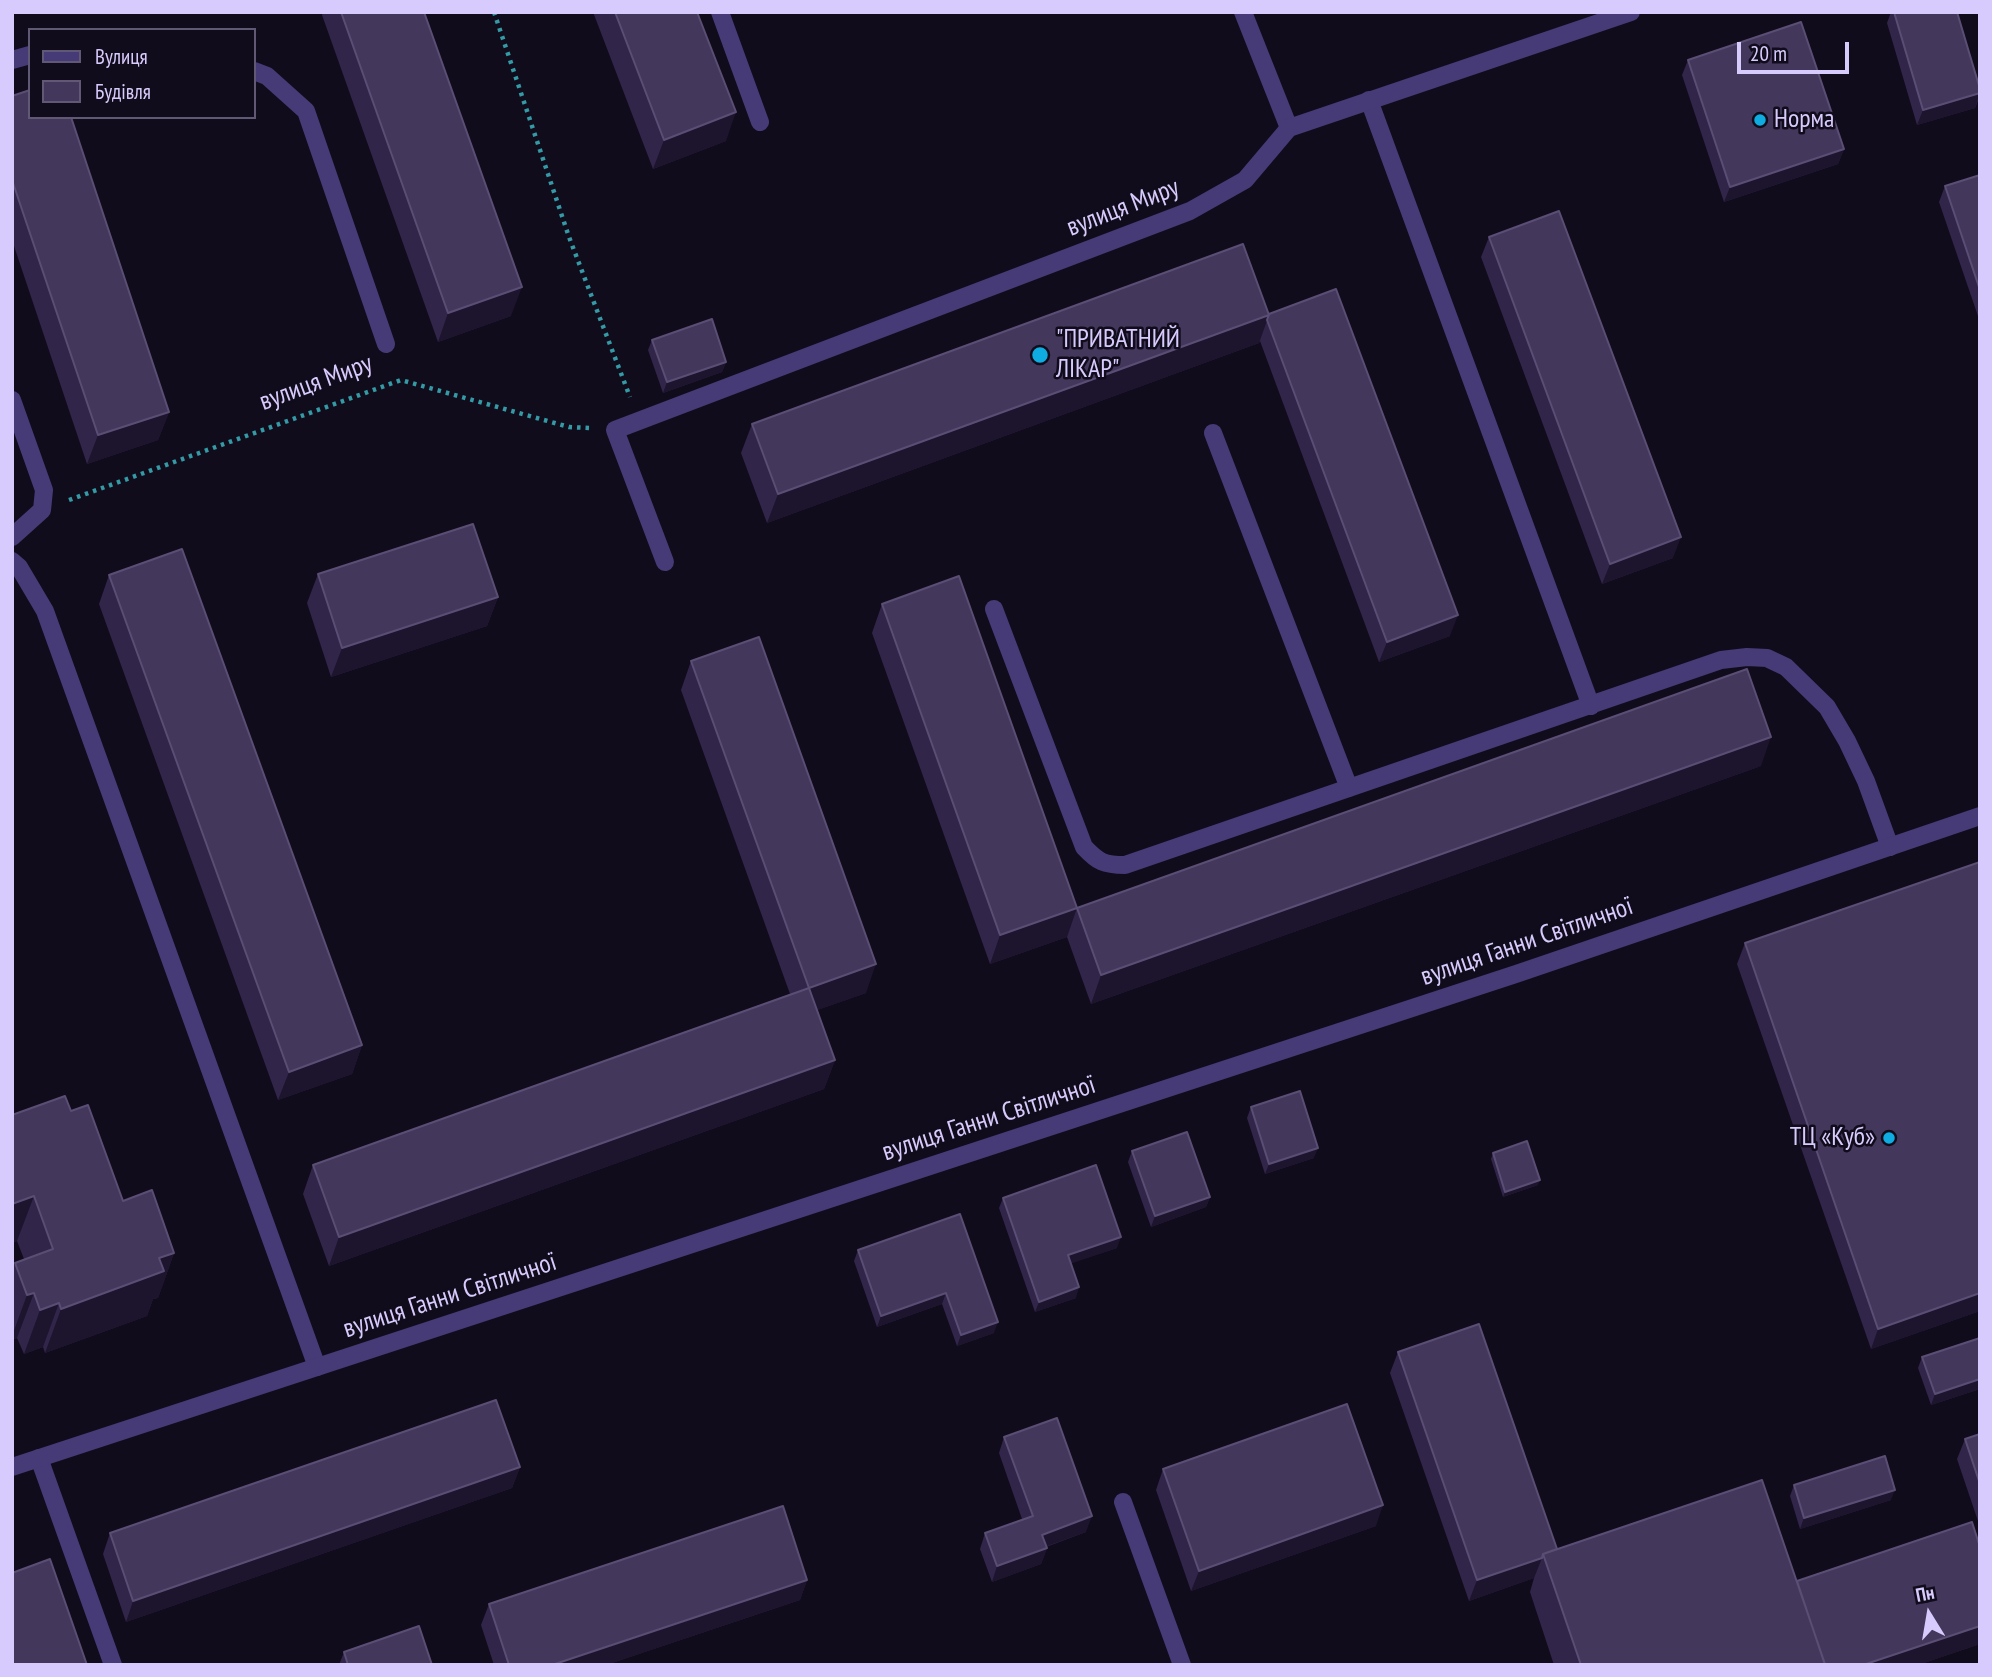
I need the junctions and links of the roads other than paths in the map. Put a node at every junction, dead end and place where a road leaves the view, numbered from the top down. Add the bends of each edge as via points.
1 (720, 12) edge
2 (1242, 12) edge
3 (1631, 12) edge
4 (256, 72) edge
5 (1369, 100) junction
6 (760, 122) dead end
7 (1289, 128) junction
8 (386, 344) dead end
9 (12, 400) edge
10 (1213, 433) dead end
11 (12, 537) edge
12 (12, 561) edge
13 (665, 562) dead end
14 (994, 609) dead end
15 (1591, 706) junction
16 (1349, 788) junction
17 (1980, 816) edge
18 (1889, 847) junction
19 (317, 1367) junction
20 (39, 1458) junction
21 (12, 1467) edge
22 (1123, 1502) dead end
23 (113, 1665) edge
24 (1182, 1665) edge

1 - 6 street
2 - 7 street
3 - 5 street
4 - 8 street via 306,111
5 - 7 street
5 - 15 street
7 - 13 street, вулиця Миру via 1245,180 1190,211 615,430
9 - 11 street via 44,490 42,510
10 - 16 street
12 - 19 street via 45,611
14 - 16 street via 1084,847 1096,860 1125,865
15 - 16 street
15 - 18 street via 1721,660 1767,658 1786,667 1827,707 1866,781
17 - 18 street, вулиця Ганни Світличної
18 - 19 street, вулиця Ганни Світличної
19 - 20 street, вулиця Ганни Світличної
20 - 21 street, вулиця Ганни Світличної
20 - 23 street
22 - 24 street

